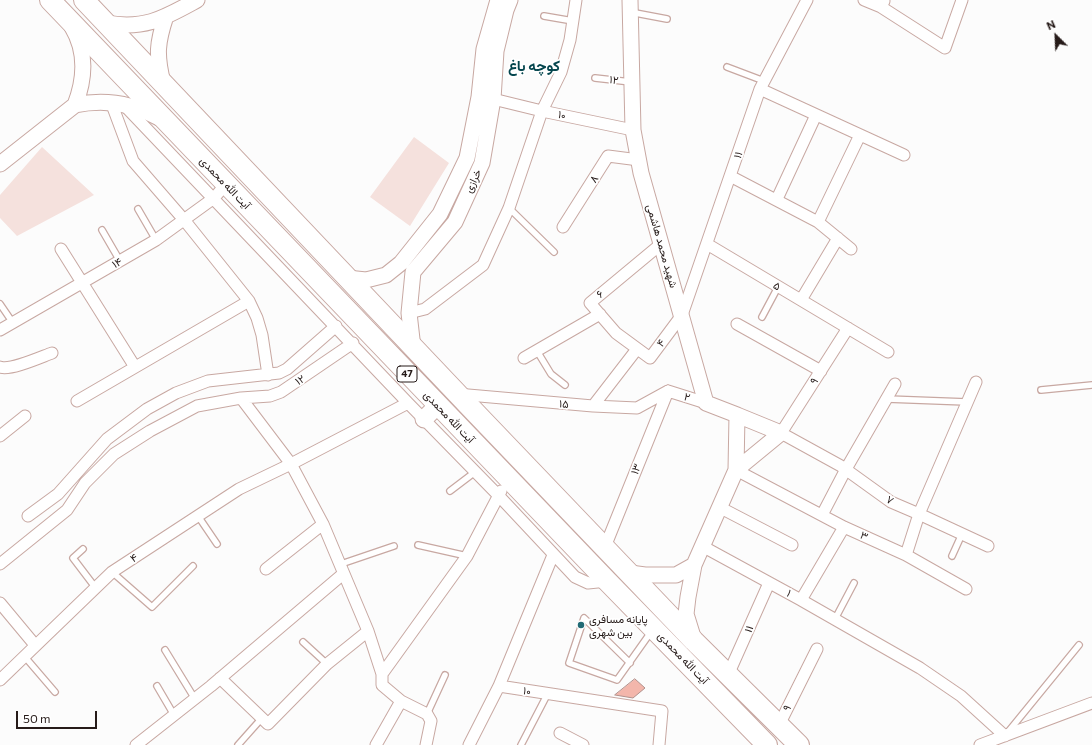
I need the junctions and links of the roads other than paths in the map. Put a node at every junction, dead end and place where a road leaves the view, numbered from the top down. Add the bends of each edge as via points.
1 (50, 0) edge
2 (84, 0) edge
3 (197, 0) edge
4 (576, 0) edge
5 (807, 0) edge
6 (864, 0) edge
7 (962, 0) edge
8 (505, 1) edge
9 (883, 3) edge
10 (630, 6) edge
11 (166, 16) junction
12 (544, 16) dead end
13 (66, 18) junction
14 (667, 19) dead end
15 (573, 21) junction
16 (106, 23) junction
17 (727, 67) dead end
18 (595, 78) dead end
19 (632, 82) junction
20 (163, 83) junction
21 (762, 85) junction
22 (492, 99) junction
23 (117, 103) junction
24 (75, 105) junction
25 (542, 111) junction
26 (816, 114) junction
27 (167, 123) junction
28 (633, 130) junction
29 (860, 135) junction
30 (904, 155) dead end
31 (638, 160) junction
32 (0, 164) edge
33 (730, 176) junction
34 (220, 191) junction
35 (777, 199) junction
36 (509, 208) junction
37 (138, 210) dead end
38 (185, 221) junction
39 (818, 222) junction
40 (563, 227) dead end
41 (102, 230) dead end
42 (838, 238) junction
43 (156, 240) junction
44 (661, 244) junction
45 (707, 244) junction
46 (62, 248) dead end
47 (852, 248) dead end
48 (554, 252) dead end
49 (121, 261) junction
50 (347, 278) junction
51 (82, 282) junction
52 (778, 287) junction
53 (801, 300) junction
54 (249, 301) junction
55 (0, 304) edge
56 (409, 312) junction
57 (380, 314) junction
58 (600, 314) junction
59 (682, 315) junction
60 (762, 317) dead end
61 (13, 323) junction
62 (737, 324) dead end
63 (336, 326) junction
64 (848, 328) junction
65 (0, 330) edge
66 (358, 335) junction
67 (408, 342) junction
68 (638, 349) junction
69 (386, 351) junction
70 (537, 351) junction
71 (888, 352) dead end
72 (52, 353) dead end
73 (524, 358) dead end
74 (0, 367) edge
75 (135, 367) junction
76 (821, 371) junction
77 (268, 375) junction
78 (976, 382) dead end
79 (895, 384) dead end
80 (565, 385) dead end
81 (1092, 385) edge
82 (1041, 390) dead end
83 (668, 391) junction
84 (457, 394) junction
85 (241, 398) junction
86 (886, 399) junction
87 (77, 401) dead end
88 (967, 402) junction
89 (408, 403) junction
90 (706, 403) junction
91 (438, 405) junction
92 (593, 406) junction
93 (737, 415) junction
94 (25, 416) dead end
95 (424, 419) junction
96 (781, 433) junction
97 (0, 436) edge
98 (291, 464) junction
99 (846, 469) junction
100 (736, 470) junction
101 (476, 472) junction
102 (507, 477) junction
103 (450, 491) dead end
104 (58, 494) junction
105 (498, 495) junction
106 (719, 507) junction
107 (67, 510) junction
108 (919, 514) junction
109 (28, 516) dead end
110 (198, 516) junction
111 (822, 516) junction
112 (323, 524) junction
113 (844, 527) junction
114 (962, 534) junction
115 (216, 544) dead end
116 (418, 545) dead end
117 (792, 545) dead end
118 (394, 546) dead end
119 (702, 546) junction
120 (988, 546) dead end
121 (605, 547) junction
122 (83, 549) dead end
123 (906, 554) junction
124 (553, 555) junction
125 (467, 556) junction
126 (952, 556) dead end
127 (0, 564) edge
128 (193, 566) dead end
129 (694, 566) junction
130 (266, 569) dead end
131 (342, 569) junction
132 (112, 572) junction
133 (630, 573) junction
134 (607, 581) junction
135 (769, 583) junction
136 (854, 583) dead end
137 (95, 588) junction
138 (966, 589) dead end
139 (801, 600) junction
140 (0, 602) edge
141 (835, 619) junction
142 (655, 628) junction
143 (368, 631) junction
144 (694, 641) junction
145 (303, 642) dead end
146 (35, 645) junction
147 (1079, 645) dead end
148 (817, 649) dead end
149 (165, 650) dead end
150 (25, 656) junction
151 (630, 663) junction
152 (327, 664) junction
153 (382, 674) junction
154 (728, 675) junction
155 (445, 676) dead end
156 (220, 678) junction
157 (0, 680) edge
158 (157, 686) dead end
159 (499, 686) junction
160 (55, 692) dead end
161 (547, 694) junction
162 (195, 699) junction
163 (401, 701) junction
164 (1092, 703) edge
165 (427, 714) junction
166 (174, 715) junction
167 (262, 718) junction
168 (779, 725) junction
169 (560, 734) dead end
170 (1005, 736) junction
171 (766, 744) edge
172 (136, 745) edge
173 (238, 745) edge
174 (376, 745) edge
175 (426, 745) edge
176 (469, 745) edge
177 (521, 745) edge
178 (583, 745) edge
179 (660, 745) edge
180 (799, 745) edge
181 (980, 745) edge

1 - 13 highway, آیت الله محمدی / 47
2 - 16 highway, آیت الله محمدی / 47
3 - 11 street
4 - 15 street
5 - 21 street, ۱۱
6 - 9 street
7 - 9 street via 945,48
8 - 22 street, خرازی via 496,51
8 - 50 street, خرازی via 484,49 479,97 467,158 440,214 401,263 386,275 366,280
10 - 14 lane
10 - 19 street, شهید محمد هاشمی
11 - 16 street via 137,25 121,26
11 - 20 street via 158,38 157,61
12 - 15 lane
13 - 24 street via 80,45 84,69
13 - 27 highway, آیت الله محمدی / 47
15 - 25 street via 561,72
16 - 20 highway, آیت الله محمدی / 47
17 - 21 lane
18 - 19 lane, ۱۲
19 - 28 street, شهید محمد هاشمی
20 - 50 highway, آیت الله محمدی / 47
21 - 26 street
21 - 33 street, ۱۱
22 - 25 street, ۱۰
22 - 56 street, خرازی via 482,163 455,222 413,272
23 - 24 street via 88,102
23 - 27 street via 146,111
23 - 34 street
23 - 38 street via 133,161
24 - 32 street
25 - 28 street, ۱۰
25 - 36 street
26 - 29 street
26 - 35 street
27 - 34 highway, آیت الله محمدی / 47
28 - 31 street, شهید محمد هاشمی
29 - 30 street
29 - 39 street
31 - 40 street, ۸ via 608,156
31 - 44 street, شهید محمد هاشمی
33 - 35 street
33 - 45 street, ۱۱
34 - 38 street, ۱۴
34 - 63 street
34 - 66 highway, آیت الله محمدی / 47
35 - 39 street
36 - 48 lane
36 - 56 street via 483,265 424,309
37 - 43 lane
38 - 43 street, ۱۴
38 - 54 street
39 - 42 street
41 - 49 lane
42 - 47 street
42 - 53 street
43 - 49 street, ۱۴
44 - 58 street, ۶ via 590,302
44 - 59 street, شهید محمد هاشمی
45 - 52 street, ۵
45 - 59 street, ۱۱
46 - 51 street
49 - 51 street, ۱۴
50 - 57 highway, آیت الله محمدی / 47
51 - 61 street, ۱۴
51 - 75 street
52 - 53 street, ۵
52 - 60 lane
53 - 64 street, ۵
54 - 75 street
54 - 77 street via 262,335
55 - 61 lane
56 - 67 street, خرازی
57 - 66 highway via 377,327
57 - 67 highway, آیت الله محمدی / 47
58 - 68 street, ۶ via 616,333
58 - 70 street
59 - 68 street, ۴ via 650,358
59 - 90 street, شهید محمد هاشمی
61 - 65 street, ۱۴
62 - 76 street
63 - 66 street
63 - 77 street via 287,369
64 - 71 street, ۵
64 - 76 street, ۹
66 - 69 highway, آیت الله محمدی / 47
66 - 85 street, ۱۲ via 281,392 270,396
66 - 89 street
67 - 69 highway via 397,334 388,337 385,342
67 - 84 highway, آیت الله محمدی / 47
68 - 92 street
69 - 91 highway, آیت الله محمدی / 47
70 - 73 street
70 - 80 lane via 551,374
72 - 74 street via 17,365
75 - 87 street
76 - 96 street, ۹
77 - 104 street via 208,381 176,393 147,409 107,438
78 - 88 street
79 - 86 street
81 - 82 lane
83 - 90 street, ۲
83 - 92 street, ۱۵ via 637,408
83 - 121 street, ۱۳
84 - 92 street, ۱۵
84 - 121 highway, آیت الله محمدی / 47
85 - 98 street
85 - 107 street, ۱۲ via 197,406 150,430 114,454 85,483
86 - 88 lane
86 - 99 street
88 - 108 street
89 - 95 street
89 - 98 street, ۴
90 - 93 street
91 - 95 main road
91 - 102 highway, آیت الله محمدی / 47
93 - 96 street, ۷
93 - 100 street
94 - 97 street
95 - 101 street
96 - 99 street, ۷
96 - 100 street
98 - 110 street, ۴ via 239,489
98 - 112 street
99 - 108 street, ۷ via 890,502
99 - 111 street
100 - 106 street
100 - 111 street
101 - 103 lane
101 - 105 street
102 - 105 street
102 - 134 highway, آیت الله محمدی / 47
104 - 107 street
104 - 109 street
105 - 124 street
105 - 125 street
106 - 117 street
106 - 119 street
107 - 127 street, ۱۲
108 - 114 street, ۷
108 - 123 street
110 - 115 lane
110 - 132 street, ۴
111 - 113 street, ۳
112 - 130 street
112 - 131 street
113 - 123 street, ۳
113 - 139 street, ۱
114 - 120 street, ۷
114 - 126 lane
116 - 125 lane
118 - 131 lane
119 - 129 street
119 - 135 street, ۱
121 - 133 highway, آیت الله محمدی / 47
122 - 137 lane via 73,558
123 - 138 street, ۳
124 - 134 street via 575,578 588,583
124 - 159 street
125 - 153 street
128 - 132 lane via 152,607
129 - 133 street via 676,575 645,576
129 - 144 street via 686,614
131 - 143 street
131 - 156 street
132 - 137 street, ۴
133 - 144 highway, آیت الله محمدی / 47
134 - 142 highway, آیت الله محمدی / 47
135 - 139 street, ۱
135 - 154 street, ۱۱
136 - 141 lane
137 - 146 street, ۴
139 - 141 street
140 - 146 street
141 - 170 street via 920,668 961,696
142 - 151 lane
142 - 171 highway, آیت الله محمدی / 47
143 - 152 street
143 - 153 street
144 - 154 highway, آیت الله محمدی / 47
145 - 152 lane
146 - 150 street, ۴
147 - 170 lane
148 - 168 street, ۹
149 - 162 lane
150 - 157 street, ۴
150 - 160 lane
151 - 151 lane via 594,628 584,618 569,662 617,680
152 - 167 street via 268,724
153 - 163 street via 382,685
154 - 168 highway, آیت الله محمدی / 47
155 - 165 lane
156 - 162 street
156 - 167 street
158 - 166 lane
159 - 161 street, ۱۰
159 - 176 street
161 - 177 lane
161 - 179 street, ۱۰ via 662,711
162 - 166 street
163 - 165 street
163 - 174 street
164 - 170 street
165 - 175 street via 431,721
166 - 172 street
167 - 173 lane
168 - 180 highway, آیت الله محمدی / 47
169 - 178 street
170 - 181 street

